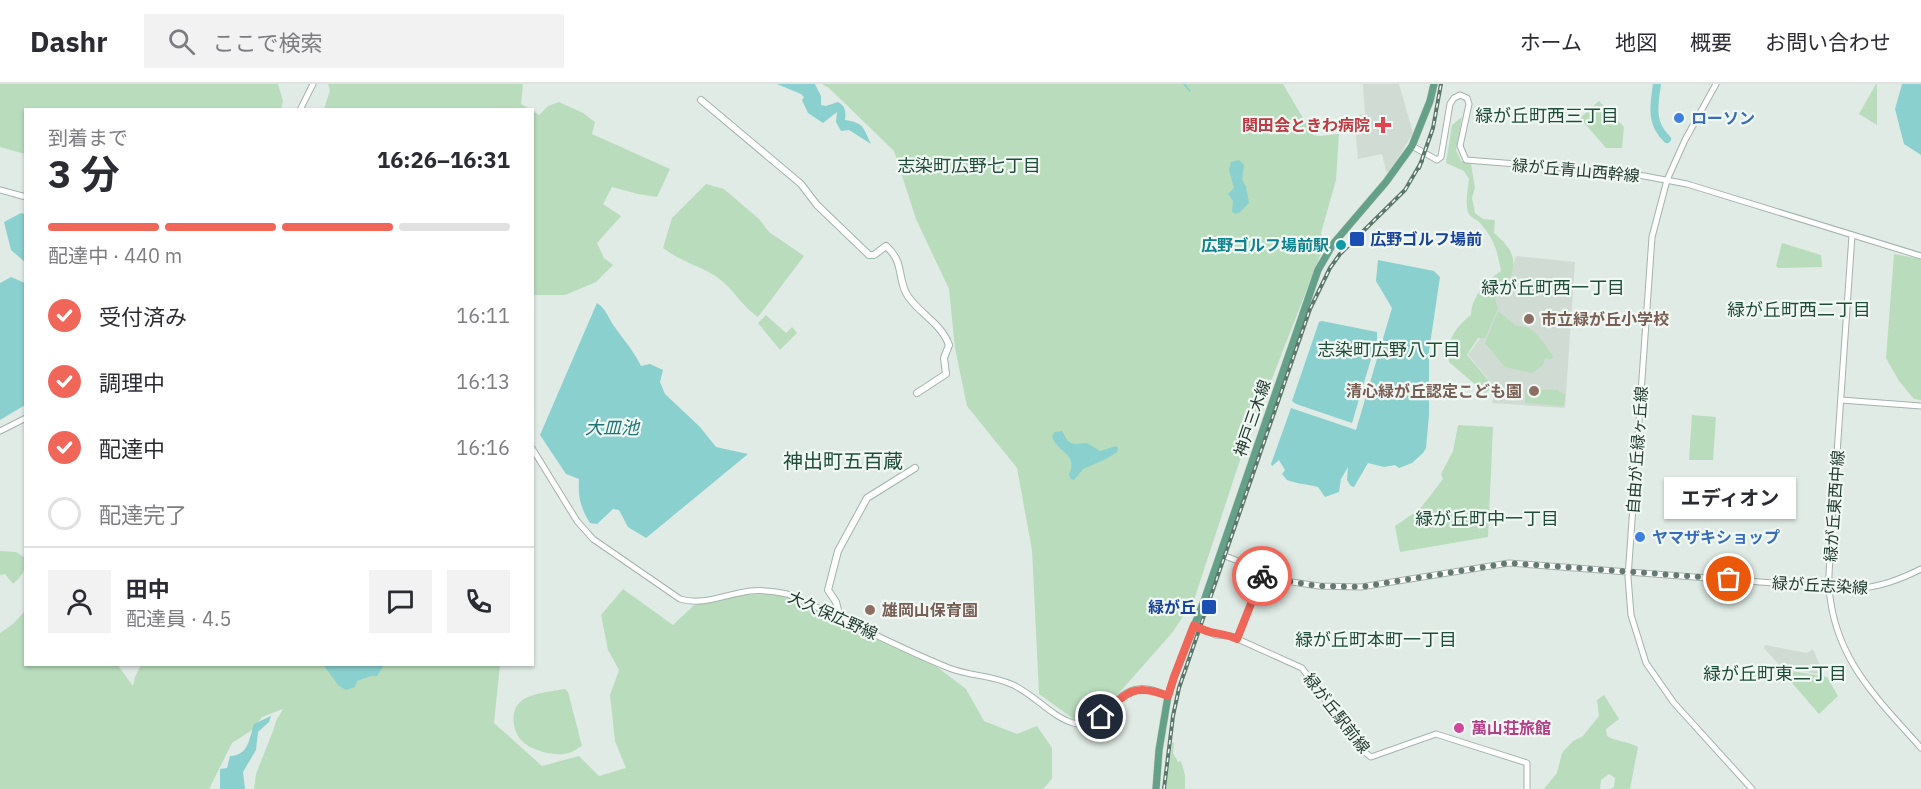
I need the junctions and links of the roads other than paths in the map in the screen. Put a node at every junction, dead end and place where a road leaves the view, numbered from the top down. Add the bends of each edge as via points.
1 (313, 84) edge
2 (1434, 84) edge
3 (1716, 84) edge
4 (701, 100) dead end
5 (301, 108) edge
6 (1412, 146) junction
7 (1667, 180) junction
8 (0, 190) edge
9 (24, 196) edge
10 (1852, 235) junction
11 (1921, 256) edge
12 (917, 393) dead end
13 (1841, 400) junction
14 (1921, 406) edge
15 (24, 419) edge
16 (0, 431) edge
17 (534, 451) edge
18 (915, 468) dead end
19 (1220, 554) junction
20 (1921, 569) edge
21 (1264, 572) junction
22 (1629, 572) junction
23 (1829, 587) junction
24 (839, 614) dead end
25 (1194, 625) junction
26 (1237, 639) junction
27 (1168, 696) junction
28 (1921, 748) edge
29 (1156, 789) edge
30 (1527, 789) edge
31 (1752, 789) edge

1 - 5 street
2 - 6 main road, 神戸三木線
3 - 7 street, 自由が丘緑ヶ丘線
4 - 12 main road via 801,184 869,255 886,246 899,262 906,291 949,345 944,358 946,374
6 - 7 street, 緑が丘青山西幹線 via 1431,159 1441,157 1450,104 1460,95 1469,104 1460,146 1466,160 1628,172
6 - 19 main road, 神戸三木線 via 1333,244 1318,270
7 - 10 street, 緑が丘青山西幹線
7 - 22 street, 自由が丘緑ヶ丘線 via 1652,237
8 - 9 street
10 - 11 street, 緑が丘青山西幹線
10 - 13 street, 緑が丘東西中線
13 - 14 street
13 - 23 street, 緑が丘東西中線
15 - 16 street
17 - 27 street, 大久保広野線 via 577,521 593,539 680,599 693,603 752,591 787,594 952,669 998,678 1021,688 1063,719 1081,724 1096,721 1125,694 1137,689
18 - 24 main road via 867,498 838,550 828,590 837,602
19 - 21 street, 緑が丘志染線
19 - 25 main road, 神戸三木線
20 - 23 street, 緑が丘志染線 via 1874,588
21 - 22 street, 緑が丘志染線 via 1292,582 1361,587 1509,563
21 - 26 street
22 - 23 street, 緑が丘志染線
22 - 31 street, 自由が丘緑ヶ丘線 via 1631,615 1646,663 1674,703
23 - 28 street, 緑が丘東西中線 via 1835,621 1861,678
25 - 26 street, 緑が丘駅前線
25 - 27 main road, 神戸三木線
26 - 30 street, 緑が丘駅前線 via 1302,668 1371,757 1436,735 1527,763
27 - 29 main road, 神戸三木線

